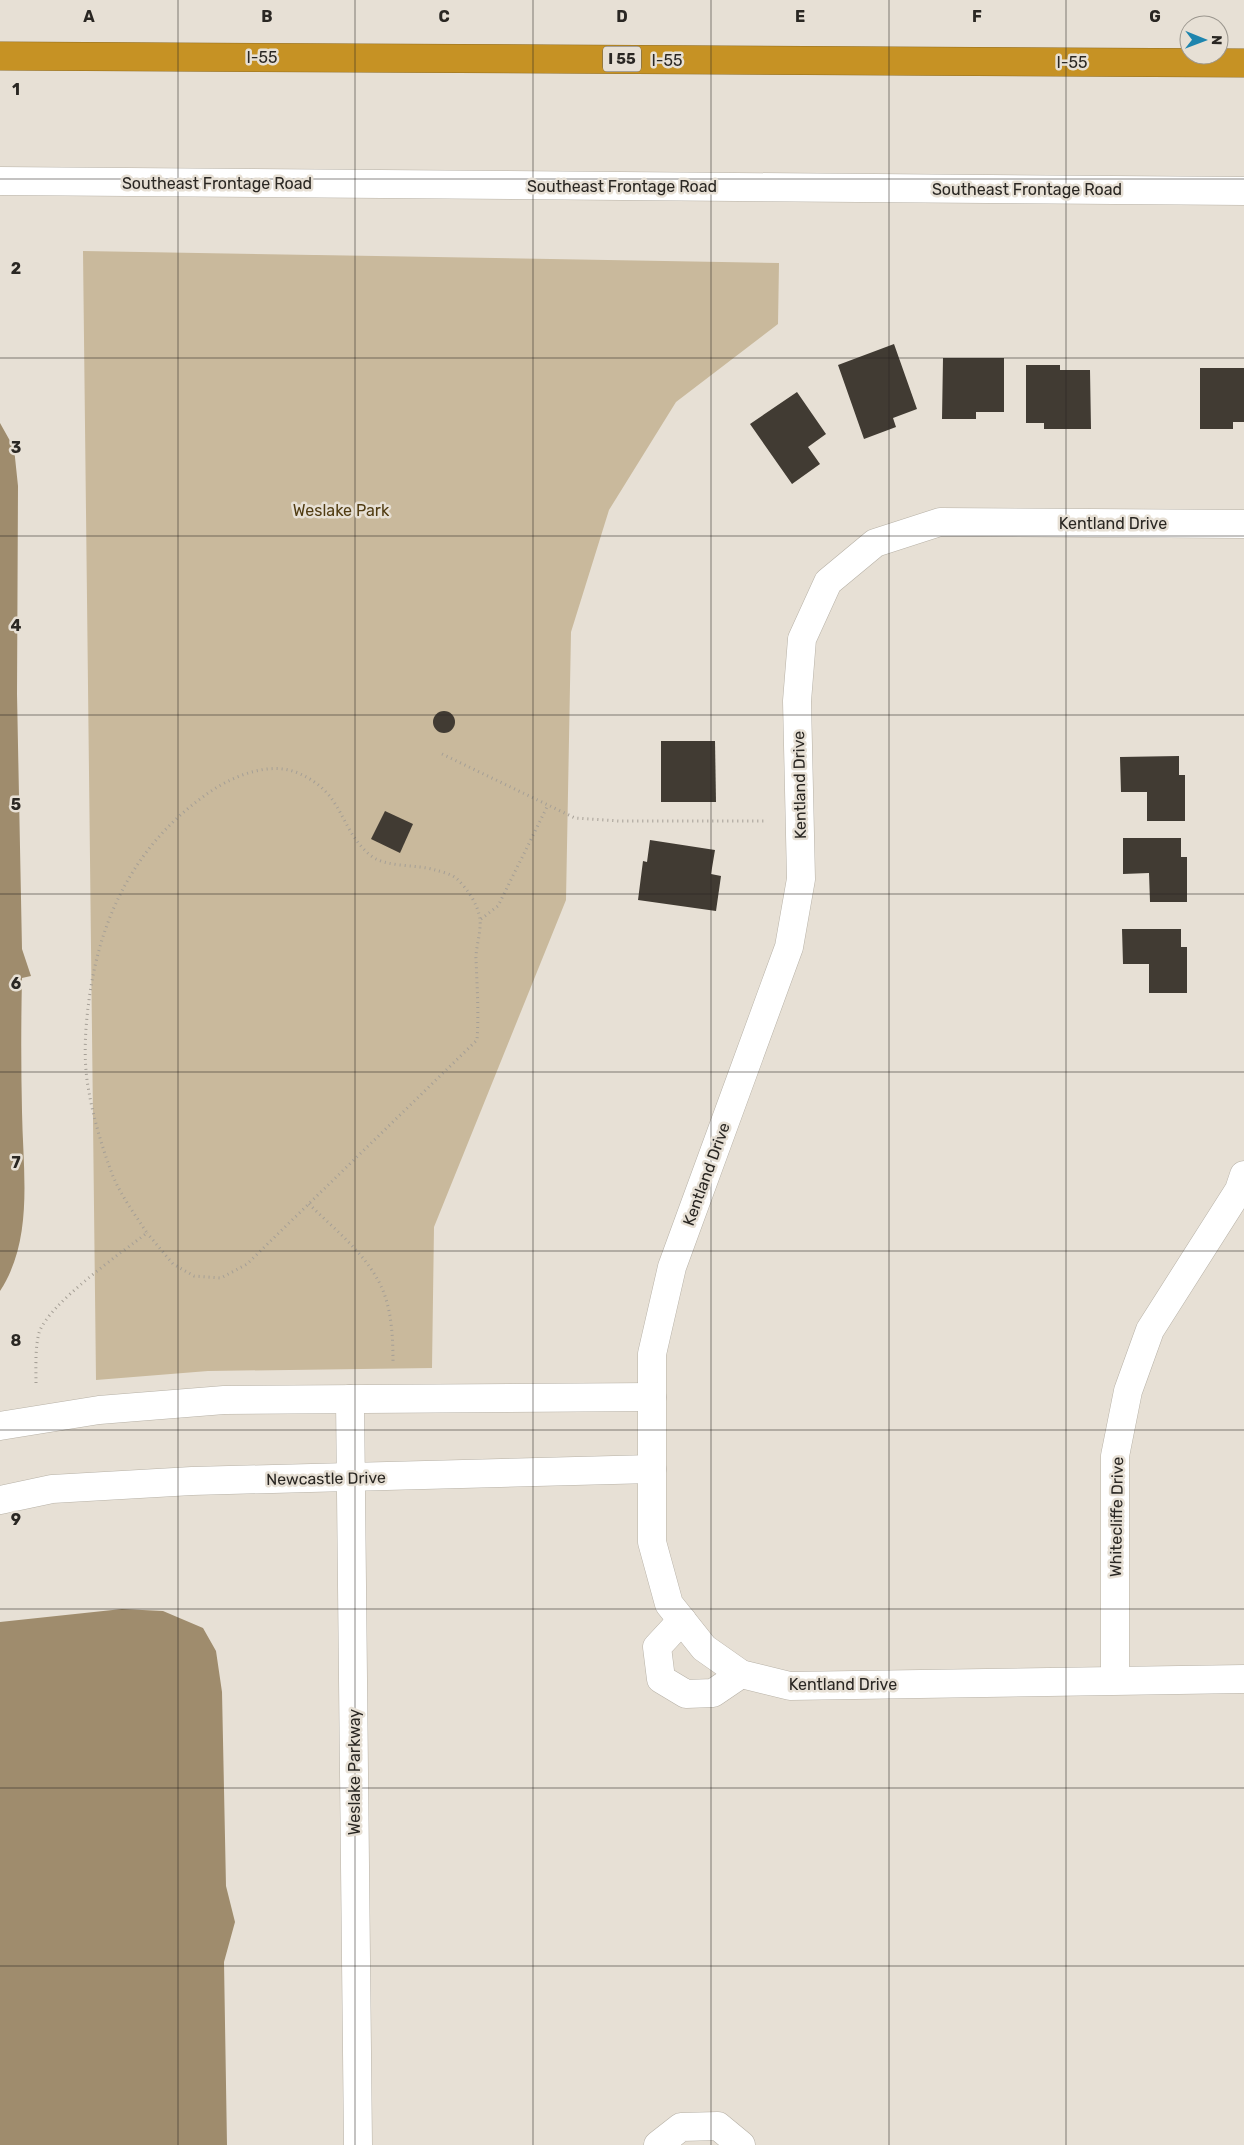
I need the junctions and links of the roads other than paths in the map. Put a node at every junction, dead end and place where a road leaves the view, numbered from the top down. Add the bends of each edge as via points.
1 (0, 56) edge
2 (1244, 63) edge
3 (0, 181) edge
4 (1244, 191) edge
5 (1244, 524) edge
6 (1244, 1175) edge
7 (652, 1397) junction
8 (350, 1399) junction
9 (0, 1426) edge
10 (652, 1469) junction
11 (352, 1478) junction
12 (0, 1500) edge
13 (682, 1620) junction
14 (740, 1674) junction
15 (1244, 1679) edge
16 (1115, 1680) junction
17 (358, 2145) edge
18 (658, 2145) edge
19 (741, 2145) edge

1 - 2 highway, I-55 / I 55
3 - 4 street, Southeast Frontage Road
5 - 7 street, Kentland Drive via 940,522 876,543 828,582 802,639 797,701 801,878 789,947 672,1267 652,1354
6 - 16 street, Whitecliffe Drive via 1239,1190 1150,1330 1128,1391 1115,1456
7 - 8 street
7 - 10 street, Kentland Drive
8 - 9 street via 224,1400 99,1410
8 - 11 street, Weslake Parkway
10 - 11 street, Newcastle Drive
10 - 13 street, Kentland Drive via 652,1542 669,1604
11 - 12 street, Newcastle Drive via 192,1481 52,1489
11 - 17 street, Weslake Parkway
13 - 14 street, Kentland Drive via 704,1648
13 - 14 street via 657,1648 661,1679 686,1694 713,1693
14 - 16 street, Kentland Drive via 790,1686
15 - 16 street, Kentland Drive
18 - 19 street via 681,2127 718,2126

